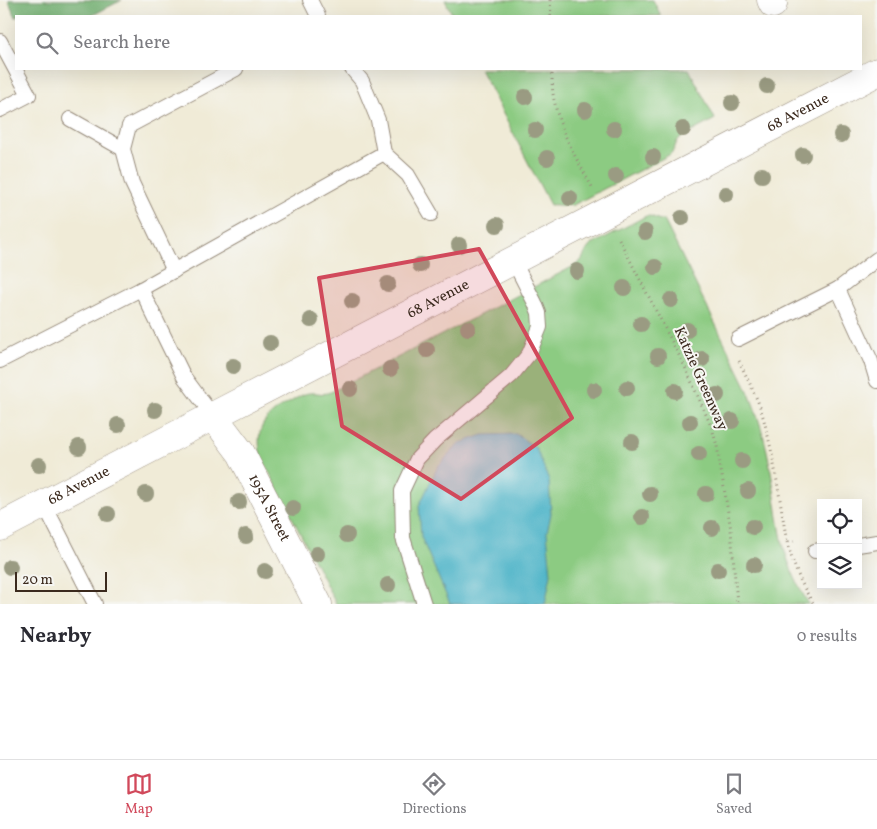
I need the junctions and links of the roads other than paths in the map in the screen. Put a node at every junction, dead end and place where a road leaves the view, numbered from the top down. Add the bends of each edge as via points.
1 (310, 0) edge
2 (318, 15) edge
3 (0, 41) edge
4 (234, 70) edge
5 (353, 70) edge
6 (877, 72) edge
7 (0, 110) edge
8 (70, 119) dead end
9 (123, 149) junction
10 (384, 153) junction
11 (431, 214) dead end
12 (877, 259) edge
13 (513, 260) junction
14 (174, 271) junction
15 (838, 289) junction
16 (141, 290) junction
17 (738, 339) dead end
18 (0, 361) edge
19 (877, 382) edge
20 (213, 416) junction
21 (44, 504) junction
22 (0, 527) edge
23 (877, 542) edge
24 (862, 544) edge
25 (95, 604) edge
26 (318, 604) edge
27 (424, 604) edge

1 - 2 lane
3 - 7 lane via 28,96
4 - 9 lane via 129,126
5 - 10 lane via 362,81 378,120
6 - 13 street, 68 Avenue
8 - 9 lane
9 - 14 lane via 132,183
10 - 11 lane via 408,175
10 - 14 lane
12 - 15 lane
13 - 20 street, 68 Avenue
13 - 27 lane via 539,313 540,327 529,354 512,376 417,459 402,491 403,538
14 - 16 lane
15 - 17 lane
15 - 19 lane via 871,361
16 - 18 lane
16 - 20 lane via 184,377
20 - 21 street, 68 Avenue
20 - 26 street, 195A Street via 240,453
21 - 22 street, 68 Avenue
21 - 25 lane
23 - 24 lane

